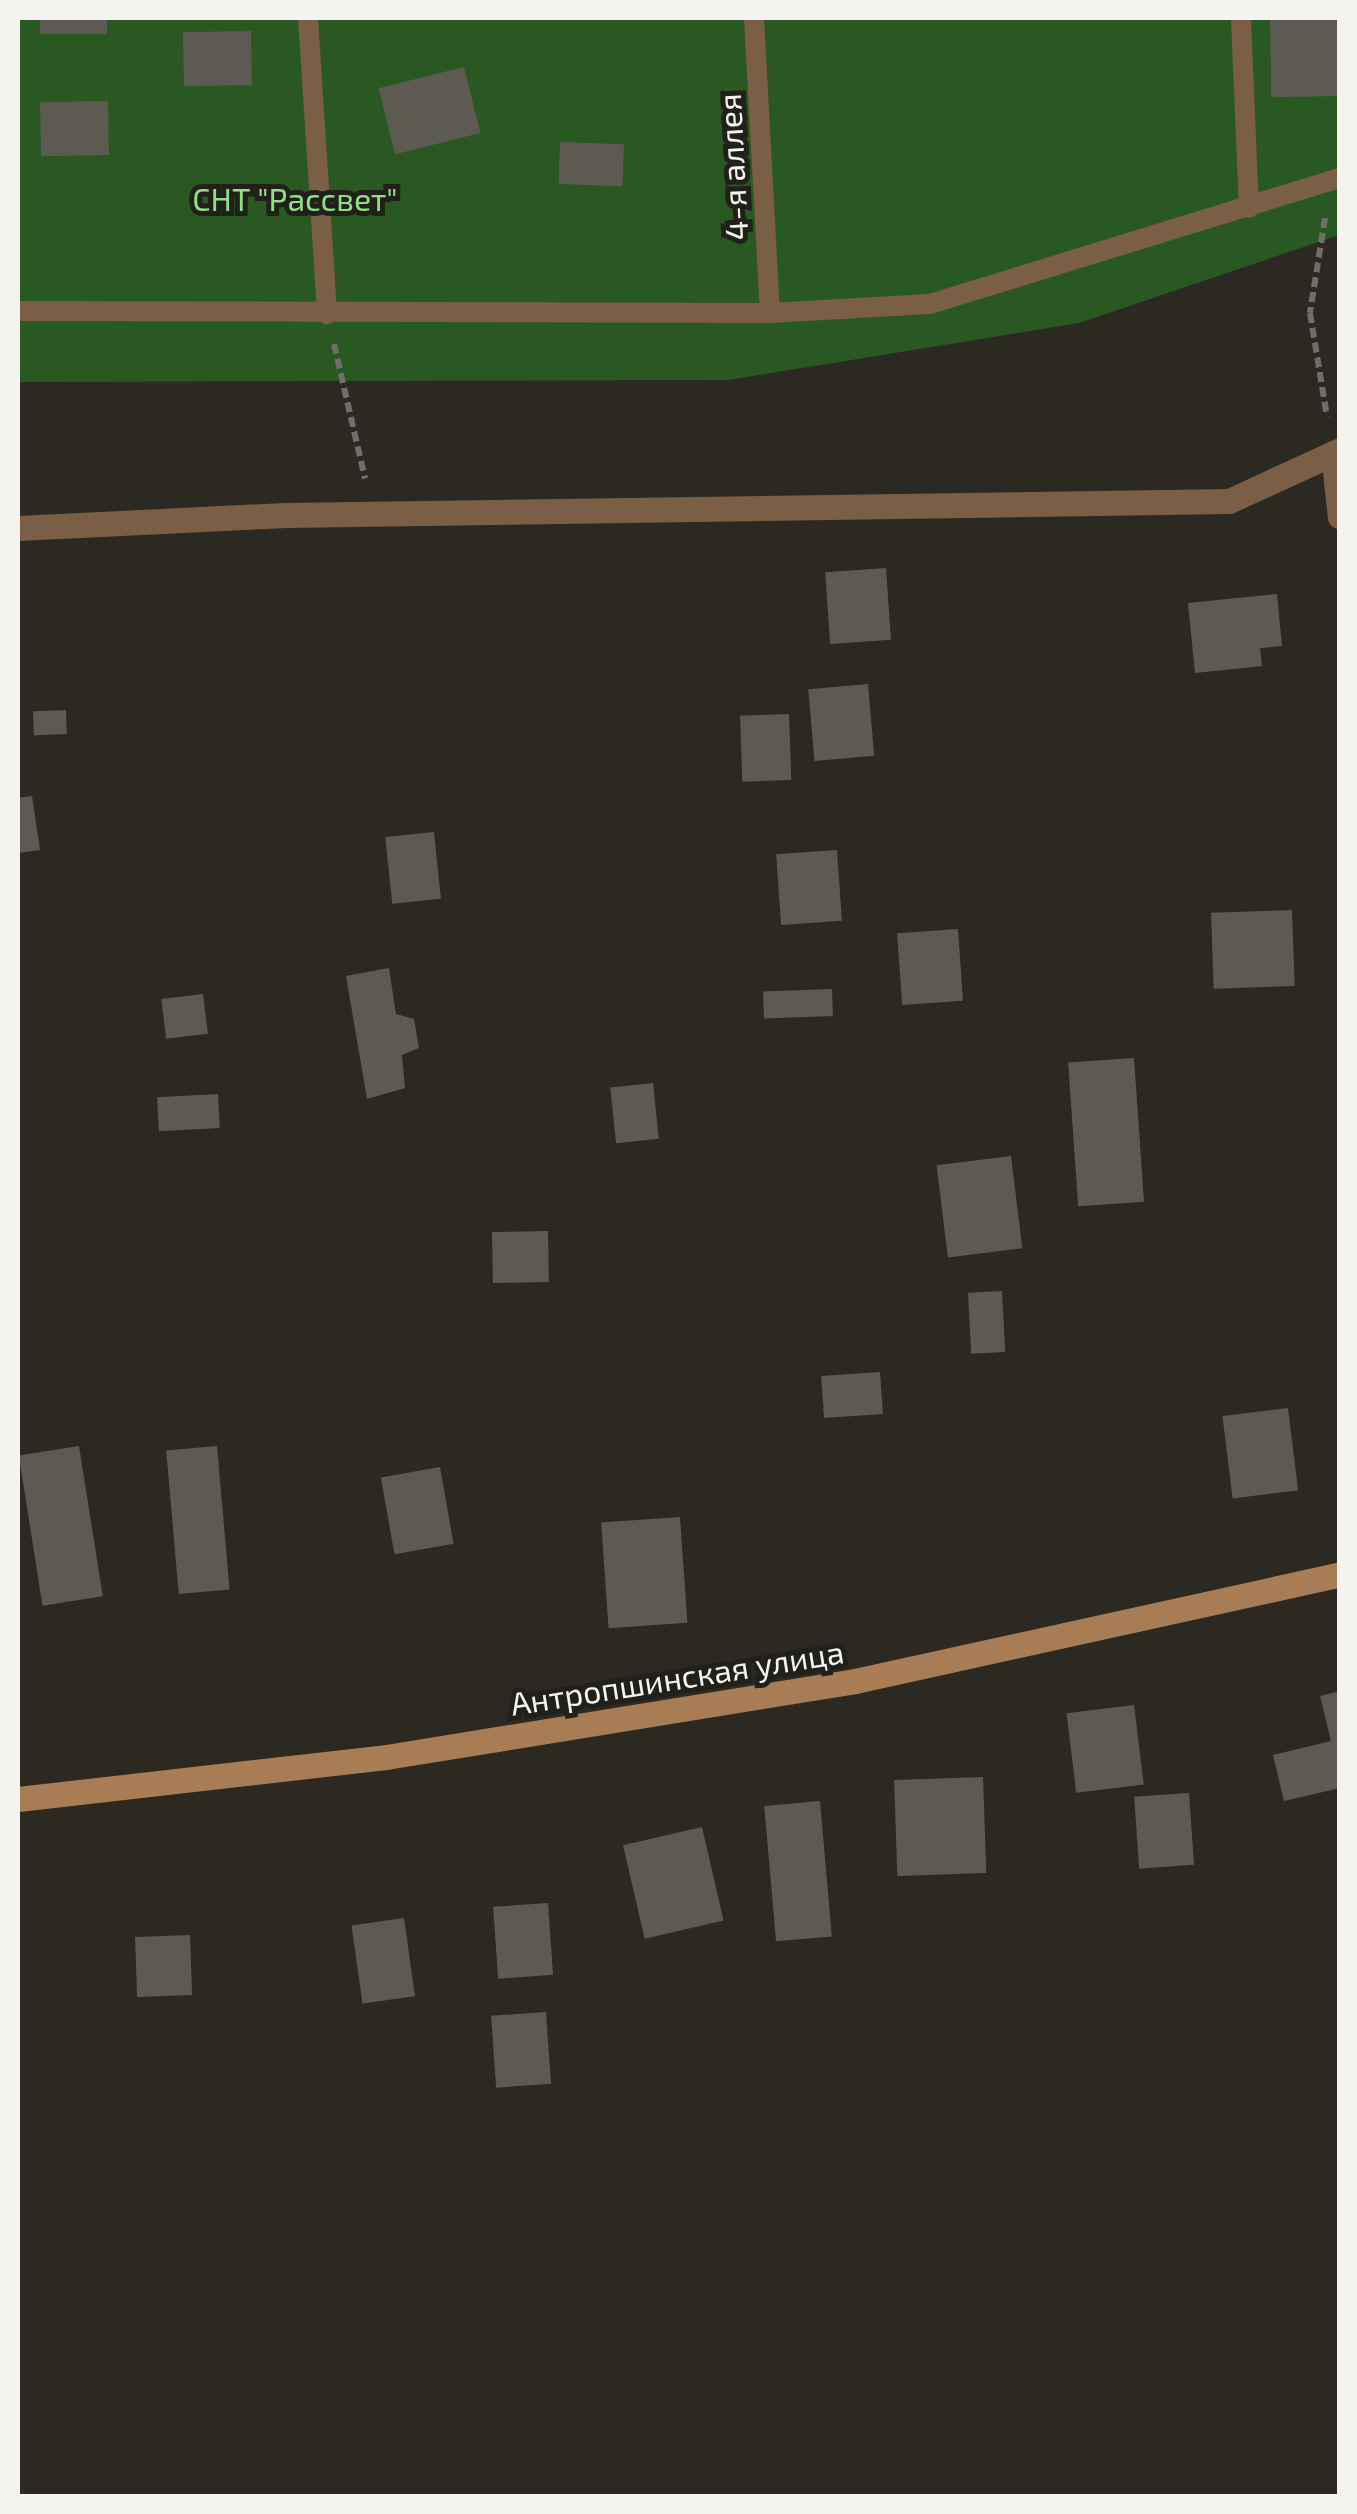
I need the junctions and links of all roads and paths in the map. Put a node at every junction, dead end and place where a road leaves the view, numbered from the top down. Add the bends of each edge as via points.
1 (308, 18) edge
2 (754, 18) edge
3 (1241, 18) edge
4 (1335, 180) edge
5 (1248, 208) junction
6 (18, 310) edge
7 (770, 313) junction
8 (326, 314) junction
9 (1336, 452) edge
10 (373, 514) junction
11 (1340, 517) edge
12 (18, 528) edge
13 (1340, 1574) edge
14 (18, 1799) edge

1 - 8 lane
2 - 7 lane, 4-я аллея
3 - 5 lane
4 - 5 lane
4 - 9 path via 1310,313
5 - 7 lane via 930,304
6 - 8 lane
7 - 8 lane
8 - 10 path
9 - 10 street via 1229,501
9 - 11 street
10 - 12 street
13 - 14 street, Антропшинская улица via 854,1682 386,1756

